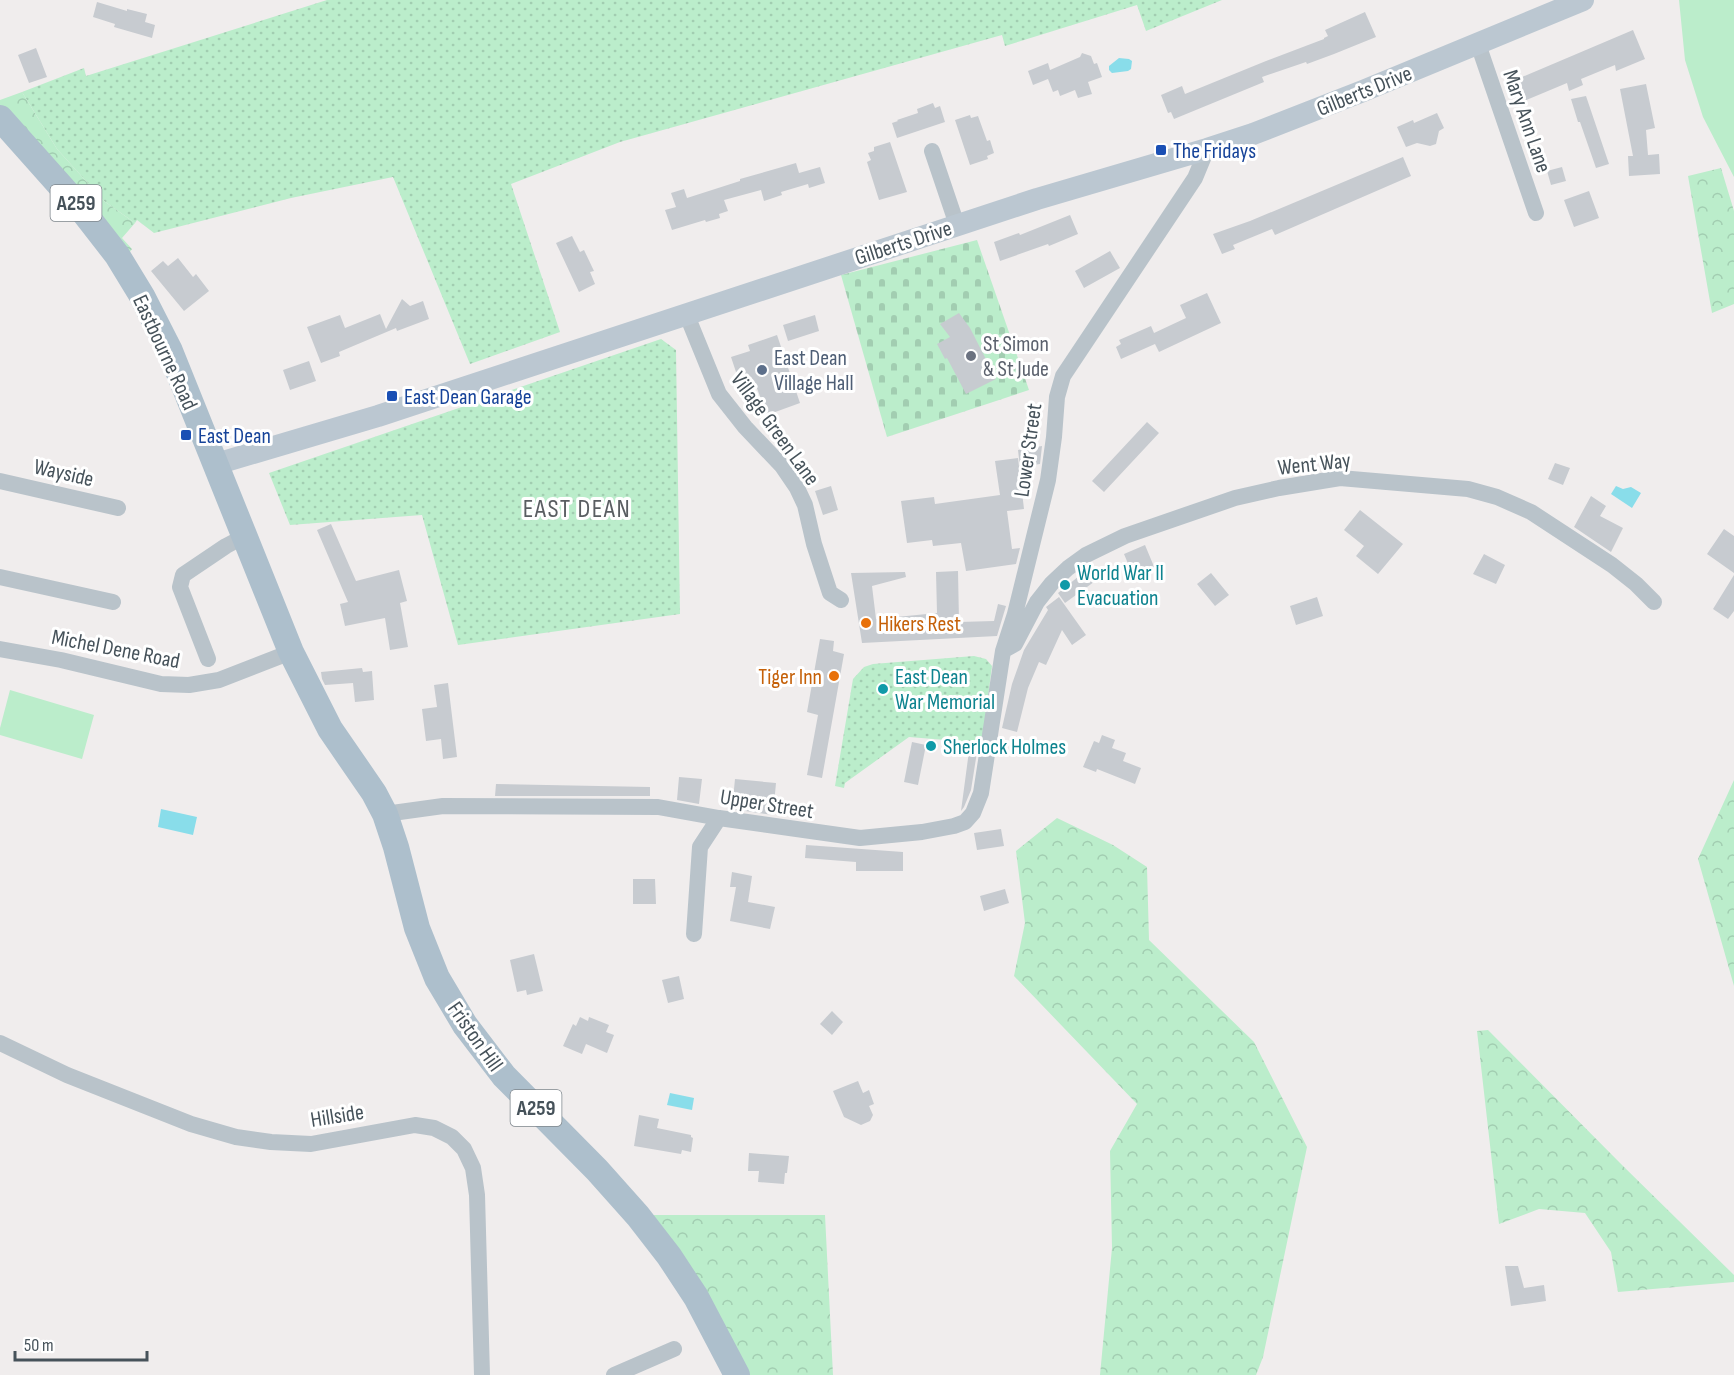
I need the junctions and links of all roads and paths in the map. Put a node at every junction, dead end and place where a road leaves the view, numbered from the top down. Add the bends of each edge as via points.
1 (1583, 0) edge
2 (1478, 44) junction
3 (0, 118) edge
4 (1207, 149) junction
5 (932, 151) dead end
6 (1536, 213) dead end
7 (957, 225) junction
8 (686, 314) junction
9 (216, 464) junction
10 (0, 481) edge
11 (118, 508) dead end
12 (244, 536) junction
13 (0, 577) edge
14 (841, 600) dead end
15 (113, 602) dead end
16 (1654, 602) dead end
17 (0, 649) edge
18 (1003, 651) junction
19 (291, 652) junction
20 (208, 659) dead end
21 (385, 814) junction
22 (719, 818) junction
23 (694, 934) dead end
24 (0, 1042) edge
25 (674, 1349) dead end
26 (482, 1375) edge
27 (614, 1375) edge
28 (736, 1375) edge

1 - 2 street, Gilberts Drive
2 - 4 street, Gilberts Drive
2 - 6 street, Mary Ann Lane
3 - 9 main road, Eastbourne Road / A259 via 117,255 170,351
4 - 7 street, Gilberts Drive
4 - 18 street, Lower Street via 1195,178 1063,376 1048,480
5 - 7 street
7 - 8 street, Gilberts Drive
8 - 9 street, Gilberts Drive via 378,416
8 - 14 street, Village Green Lane via 719,394 797,488 830,593
9 - 12 main road, Eastbourne Road / A259
10 - 11 street, Wayside
12 - 19 main road, Eastbourne Road / A259
12 - 20 street via 183,575 180,587
13 - 15 street
16 - 18 street, Went Way via 1612,565 1531,512 1497,496 1468,489 1340,478 1235,498 1125,536 1086,555 1052,583 1015,644
17 - 19 street, Michel Dene Road via 161,684 189,685 219,680
18 - 22 street, Upper Street via 981,793 965,822 922,832 860,838
19 - 21 main road, Friston Hill / A259 via 330,729
21 - 22 street, Upper Street via 443,806 658,807
21 - 28 main road, Friston Hill / A259 via 417,928 437,978 465,1025 504,1076 597,1170 651,1232 696,1297
22 - 23 street via 700,847
24 - 26 street, Hillside via 88,1083 191,1124 236,1137 310,1144 414,1125 434,1128 452,1137 464,1149 473,1168 477,1195
25 - 27 street

